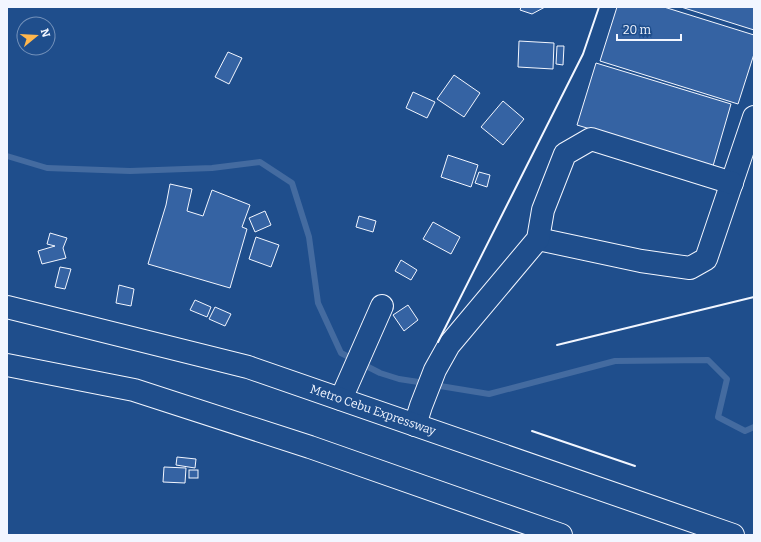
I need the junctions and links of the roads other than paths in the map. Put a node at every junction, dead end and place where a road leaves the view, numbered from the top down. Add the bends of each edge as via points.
1 (754, 118) edge
2 (740, 176) edge
3 (538, 239) junction
4 (382, 306) dead end
5 (7, 307) edge
6 (7, 365) edge
7 (341, 399) junction
8 (418, 415) junction
9 (561, 535) edge
10 (733, 535) edge

1 - 2 main road
2 - 3 main road via 706,259 690,268 641,261
2 - 3 main road via 591,139 565,154 543,210
3 - 8 main road via 449,345 435,370
4 - 7 main road
5 - 7 main road, Metro Cebu Expressway via 248,367
6 - 9 main road via 134,390 310,447
7 - 8 main road, Metro Cebu Expressway
8 - 10 main road, Metro Cebu Expressway

